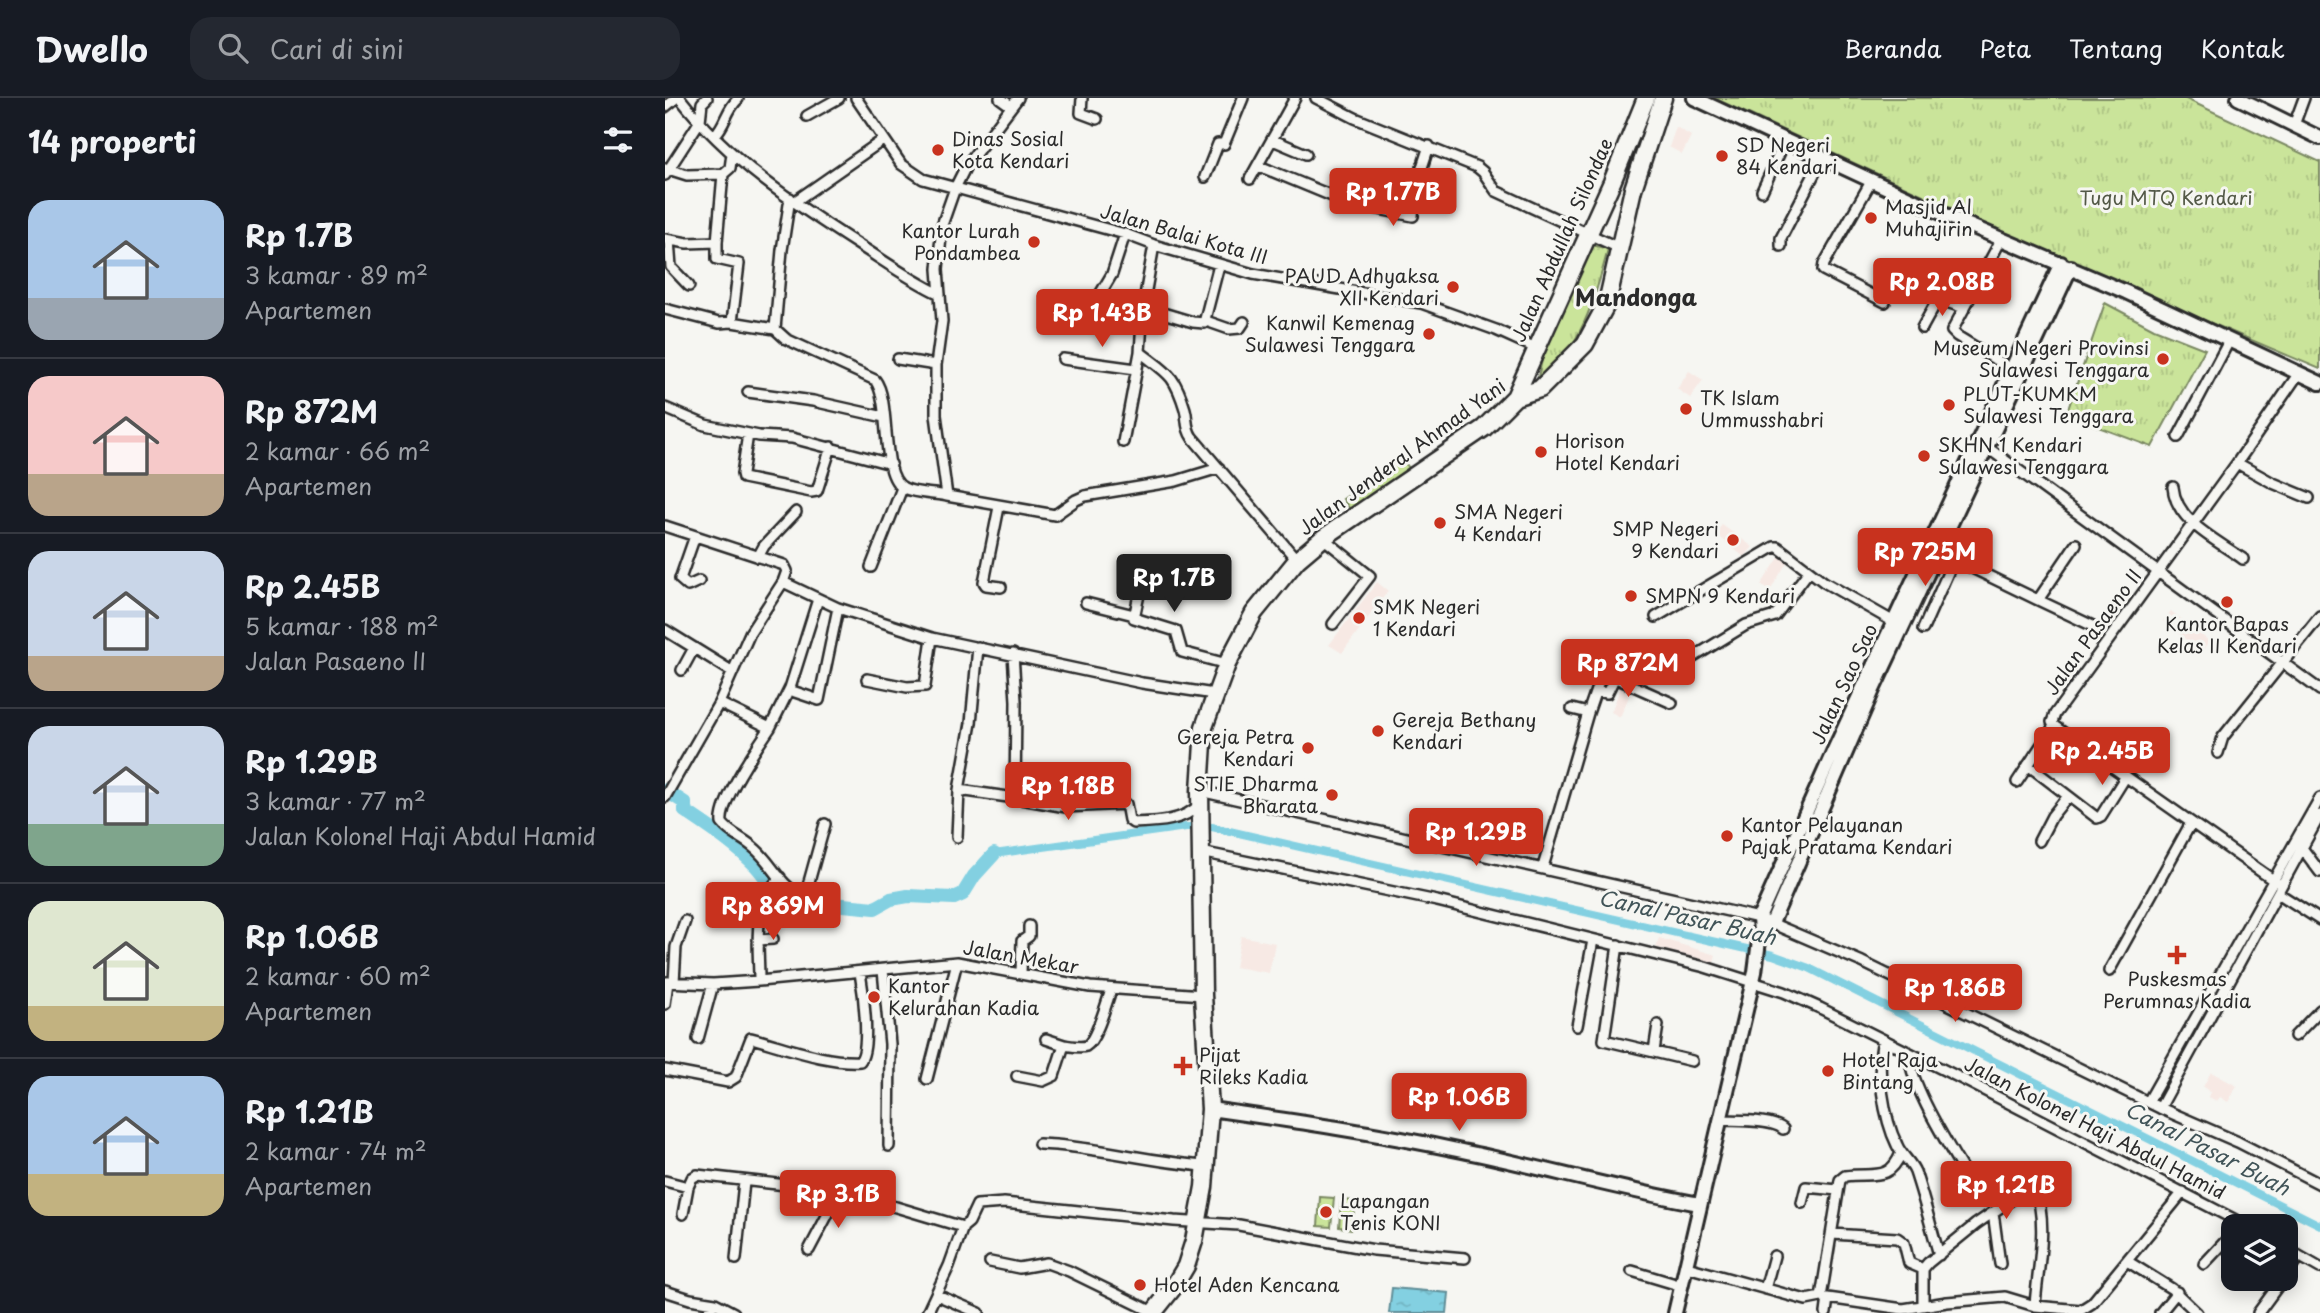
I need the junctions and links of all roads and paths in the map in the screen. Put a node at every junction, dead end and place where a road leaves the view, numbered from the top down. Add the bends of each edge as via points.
1 (839, 98) edge
2 (856, 98) edge
3 (1000, 98) edge
4 (1082, 98) edge
5 (1243, 98) edge
6 (1295, 98) edge
7 (1316, 98) edge
8 (1646, 98) edge
9 (1663, 98) edge
10 (1694, 98) edge
11 (2304, 98) edge
12 (738, 99) edge
13 (681, 100) edge
14 (2247, 100) edge
15 (705, 101) edge
16 (1015, 102) edge
17 (665, 107) edge
18 (807, 116) dead end
19 (1097, 119) dead end
20 (700, 121) junction
21 (2294, 125) junction
22 (715, 135) junction
23 (2320, 138) edge
24 (1786, 139) junction
25 (883, 140) junction
26 (1273, 140) junction
27 (1429, 146) junction
28 (1306, 154) dead end
29 (732, 155) junction
30 (1823, 157) junction
31 (1259, 166) junction
32 (749, 168) junction
33 (666, 171) edge
34 (727, 171) junction
35 (1205, 177) dead end
36 (1250, 180) dead end
37 (1872, 180) junction
38 (954, 188) junction
39 (1762, 191) dead end
40 (792, 200) junction
41 (1125, 234) junction
42 (1589, 234) junction
43 (2002, 238) junction
44 (667, 239) edge
45 (717, 242) junction
46 (1154, 245) junction
47 (1781, 246) dead end
48 (1619, 248) junction
49 (1219, 265) junction
50 (2066, 265) junction
51 (689, 286) dead end
52 (940, 294) junction
53 (1885, 302) dead end
54 (1143, 307) junction
55 (1964, 308) junction
56 (665, 309) edge
57 (1087, 317) dead end
58 (1206, 321) junction
59 (732, 322) junction
60 (1244, 322) dead end
61 (1922, 328) dead end
62 (775, 329) junction
63 (2229, 341) junction
64 (1538, 349) junction
65 (1140, 352) junction
66 (898, 359) dead end
67 (1063, 359) dead end
68 (936, 365) junction
69 (1136, 369) junction
70 (2011, 369) junction
71 (2299, 373) junction
72 (1525, 374) junction
73 (2320, 383) edge
74 (1540, 389) junction
75 (748, 392) dead end
76 (1515, 397) junction
77 (665, 408) edge
78 (884, 417) junction
79 (748, 434) junction
80 (2178, 437) dead end
81 (1123, 442) dead end
82 (831, 447) junction
83 (1988, 448) junction
84 (2237, 463) junction
85 (891, 464) junction
86 (1219, 468) junction
87 (2173, 486) dead end
88 (902, 488) junction
89 (947, 496) junction
90 (2309, 498) dead end
91 (999, 507) junction
92 (796, 512) dead end
93 (2193, 523) junction
94 (665, 526) edge
95 (695, 536) junction
96 (1323, 538) junction
97 (2076, 544) dead end
98 (1940, 552) junction
99 (758, 557) junction
100 (1954, 559) junction
101 (2243, 559) dead end
102 (1297, 560) junction
103 (1137, 562) dead end
104 (871, 567) dead end
105 (1809, 571) junction
106 (2157, 572) junction
107 (699, 580) dead end
108 (783, 582) junction
109 (1001, 587) dead end
110 (818, 599) junction
111 (2038, 600) junction
112 (1086, 603) dead end
113 (838, 608) junction
114 (1134, 615) junction
115 (2320, 615) edge
116 (1656, 617) dead end
117 (1894, 622) junction
118 (1333, 624) dead end
119 (2095, 627) dead end
120 (665, 629) edge
121 (1923, 629) dead end
122 (932, 638) junction
123 (694, 648) junction
124 (978, 648) junction
125 (1013, 654) junction
126 (1607, 658) dead end
127 (1692, 658) dead end
128 (2282, 662) junction
129 (1227, 664) junction
130 (682, 670) dead end
131 (733, 672) junction
132 (867, 679) dead end
133 (789, 690) junction
134 (2320, 690) edge
135 (1596, 691) junction
136 (1214, 694) junction
137 (719, 703) junction
138 (1672, 703) dead end
139 (1572, 709) dead end
140 (1588, 713) junction
141 (2054, 726) junction
142 (770, 729) junction
143 (2218, 753) dead end
144 (2028, 765) junction
145 (2126, 776) junction
146 (2017, 782) dead end
147 (959, 790) junction
148 (2069, 796) junction
149 (665, 797) edge
150 (1015, 798) junction
151 (2320, 798) edge
152 (1200, 803) junction
153 (2320, 815) edge
154 (2191, 823) junction
155 (825, 824) dead end
156 (957, 837) dead end
157 (2039, 841) dead end
158 (1201, 847) junction
159 (2302, 848) junction
160 (1543, 867) junction
161 (2320, 873) edge
162 (779, 878) junction
163 (2278, 887) junction
164 (1759, 918) junction
165 (2320, 920) edge
166 (685, 921) dead end
167 (1772, 923) junction
168 (1029, 926) dead end
169 (1761, 933) junction
170 (773, 939) dead end
171 (758, 940) junction
172 (1593, 940) junction
173 (1618, 945) junction
174 (957, 962) junction
175 (883, 970) junction
176 (2109, 971) dead end
177 (860, 972) junction
178 (1021, 973) junction
179 (1753, 977) junction
180 (759, 981) junction
181 (669, 982) edge
182 (713, 984) junction
183 (1111, 990) junction
184 (1203, 995) junction
185 (665, 1004) edge
186 (2320, 1010) edge
187 (1577, 1026) dead end
188 (1658, 1026) dead end
189 (2295, 1036) dead end
190 (698, 1039) dead end
191 (1046, 1039) dead end
192 (1883, 1040) junction
193 (1064, 1045) junction
194 (1654, 1051) junction
195 (1910, 1054) junction
196 (1692, 1061) dead end
197 (665, 1070) edge
198 (1017, 1076) dead end
199 (927, 1079) dead end
200 (2148, 1102) junction
201 (2160, 1108) junction
202 (1210, 1109) junction
203 (1720, 1120) junction
204 (1783, 1129) dead end
205 (1039, 1143) dead end
206 (889, 1146) dead end
207 (1901, 1153) junction
208 (1205, 1166) junction
209 (1967, 1177) dead end
210 (665, 1181) edge
211 (744, 1182) junction
212 (2320, 1184) edge
213 (688, 1187) junction
214 (1838, 1190) junction
215 (2183, 1192) junction
216 (838, 1195) junction
217 (1803, 1203) dead end
218 (1700, 1204) junction
219 (1993, 1212) junction
220 (683, 1214) dead end
221 (2223, 1214) edge
222 (1199, 1221) junction
223 (963, 1227) junction
224 (1832, 1234) junction
225 (2221, 1246) edge
226 (809, 1250) dead end
227 (1940, 1255) junction
228 (1774, 1256) dead end
229 (2299, 1256) edge
230 (1465, 1258) dead end
231 (736, 1259) dead end
232 (2127, 1261) junction
233 (991, 1262) dead end
234 (2000, 1264) dead end
235 (2204, 1264) dead end
236 (1687, 1267) junction
237 (2320, 1268) edge
238 (1923, 1269) junction
239 (1632, 1271) dead end
240 (1682, 1286) junction
241 (1765, 1289) junction
242 (665, 1291) edge
243 (2274, 1291) edge
244 (2177, 1292) junction
245 (937, 1295) junction
246 (1825, 1298) junction
247 (715, 1303) junction
248 (1923, 1306) junction
249 (2035, 1306) junction
250 (1903, 1311) edge
251 (1153, 1312) edge
252 (707, 1313) edge
253 (734, 1313) edge
254 (927, 1313) edge
255 (979, 1313) edge
256 (1675, 1313) edge
257 (1826, 1313) edge
258 (2160, 1313) edge
259 (2197, 1313) edge
260 (2258, 1313) edge

1 - 18 street
2 - 25 street, Jalan Balai Kota III
3 - 16 street
4 - 19 street via 1081,113
5 - 35 street
6 - 26 street
7 - 27 street
8 - 42 highway, Jalan Abdullah Silondae
9 - 48 highway, Jalan Jenderal Ahmad Yani
10 - 24 street
11 - 21 street
12 - 22 street
13 - 15 street
13 - 17 street
13 - 20 street
14 - 21 street
15 - 20 street
16 - 38 street
20 - 22 street
20 - 33 street
21 - 23 street
22 - 29 street
24 - 30 street
24 - 39 street
25 - 38 street, Jalan Balai Kota III via 914,173
25 - 40 street
26 - 28 street
26 - 31 street
27 - 31 street via 1415,189 1413,216 1349,203
27 - 42 street via 1477,167 1496,191
29 - 32 street
29 - 34 street
30 - 37 street
30 - 47 street
31 - 36 street
32 - 34 street
32 - 40 street
33 - 34 street via 687,175
34 - 45 street
37 - 43 street
37 - 53 street via 1823,269
38 - 41 street, Jalan Balai Kota III
38 - 52 street via 942,225
40 - 52 street
40 - 62 street
41 - 46 street, Jalan Balai Kota III
41 - 57 street via 1112,274
42 - 48 street
42 - 64 highway, Jalan Abdullah Silondae
43 - 50 street
43 - 55 street
44 - 45 street
44 - 51 street via 671,267
45 - 59 street via 717,259 739,264
46 - 49 street, Jalan Balai Kota III
46 - 54 street
48 - 74 highway, Jalan Jenderal Ahmad Yani via 1607,303 1585,344
49 - 58 street
49 - 64 street, Jalan Balai Kota III via 1420,303
50 - 63 street
50 - 70 street, Jalan Sao Sao
50 - 83 street, Jalan Sao Sao
52 - 68 street via 942,321
54 - 58 street via 1193,322
54 - 65 street
55 - 61 street via 1938,299
55 - 70 street via 1953,333
56 - 59 street
58 - 60 street via 1232,329
59 - 62 street
62 - 78 street via 786,339 875,380
63 - 71 street
63 - 80 street
64 - 72 highway, Jalan Abdullah Silondae
65 - 69 street
65 - 86 street via 1174,379 1188,431
66 - 68 street
67 - 69 street
68 - 89 street via 936,415
69 - 81 street
70 - 117 street, Jalan Sao Sao
71 - 73 street
71 - 84 street, Jalan Pasaeno II
72 - 74 highway
72 - 76 highway, Jalan Abdullah Silondae
74 - 76 highway, Jalan Jenderal Ahmad Yani
75 - 78 street
76 - 96 highway, Jalan Jenderal Ahmad Yani via 1484,428
77 - 79 street via 705,425
78 - 85 street
79 - 82 street
79 - 82 street via 743,478 811,492 817,491
82 - 85 street
83 - 98 street, Jalan Sao Sao
83 - 106 street
84 - 90 street
84 - 93 street, Jalan Pasaeno II
85 - 88 street
86 - 91 street via 1175,481 1085,496 1055,515
86 - 102 street
87 - 93 street via 2183,514
88 - 89 street
88 - 104 street
89 - 91 street
91 - 109 street via 984,582
92 - 99 street
93 - 101 street
93 - 106 street, Jalan Pasaeno II
94 - 95 street
95 - 99 street
95 - 107 street via 680,579 688,586
96 - 102 highway, Jalan Jenderal Ahmad Yani
96 - 118 street via 1370,576
97 - 111 street
98 - 100 street
98 - 167 street, Jalan Sao Sao via 1873,690
99 - 108 street via 786,566
100 - 111 street
100 - 121 street
102 - 129 highway, Jalan Jenderal Ahmad Yani via 1254,601
103 - 114 street via 1140,590
105 - 116 street via 1774,547
105 - 117 street
105 - 127 street via 1775,615 1746,625
106 - 128 street
106 - 141 street, Jalan Pasaeno II via 2055,714
108 - 110 street
108 - 131 street via 750,633
110 - 113 street
110 - 133 street
111 - 119 street
112 - 114 street
113 - 122 street
113 - 133 street via 819,700
114 - 129 street via 1176,631 1182,652
115 - 128 street
117 - 164 street, Jalan Sao Sao
120 - 123 street
122 - 124 street
122 - 132 street via 925,685 907,687
123 - 130 street
123 - 131 street
124 - 125 street
124 - 147 street
125 - 136 street
125 - 150 street
126 - 135 street
128 - 134 street
128 - 143 street via 2223,737
129 - 136 highway, Jalan Jenderal Ahmad Yani
131 - 137 street
133 - 142 street
135 - 138 street via 1607,693 1618,679
135 - 140 street
136 - 152 highway, Jalan Jenderal Ahmad Yani via 1204,727
137 - 142 street
137 - 149 street
139 - 140 street
140 - 160 street
141 - 144 street
141 - 145 street, Jalan Pasaeno II
142 - 162 street via 735,785 721,820 753,846
144 - 146 street
144 - 148 street
145 - 148 street via 2099,818
145 - 154 street, Jalan Pasaeno II
147 - 150 street
147 - 156 street
148 - 157 street
150 - 152 street via 1066,807 1126,804 1133,823 1180,817
151 - 163 street
152 - 158 highway, Jalan Jenderal Ahmad Yani
152 - 160 street
153 - 159 street
154 - 163 street, Jalan Pasaeno II
154 - 176 street
155 - 162 street via 805,894 791,891
158 - 172 street, Jalan Kolonel Haji Abdul Hamid
158 - 184 highway, Jalan Jenderal Ahmad Yani
159 - 161 street
159 - 163 street
160 - 164 street
162 - 171 street via 761,910
163 - 165 street, Jalan Pasaeno II
163 - 200 street
163 - 201 street
164 - 167 street
164 - 169 street
166 - 181 street
167 - 169 street, Jalan Sao Sao
167 - 200 street
168 - 178 street via 1029,936 1022,941
169 - 179 street
170 - 171 street
171 - 180 street
172 - 173 street, Jalan Kolonel Haji Abdul Hamid
172 - 187 street
173 - 179 street, Jalan Kolonel Haji Abdul Hamid
173 - 194 street via 1603,1039
174 - 175 street, Jalan Mekar
174 - 178 street, Jalan Mekar
174 - 199 street
175 - 177 street, Jalan Mekar
175 - 206 street via 890,1044
177 - 180 street, Jalan Mekar
177 - 197 street via 865,1016 865,1054 860,1061 751,1038 736,1077 728,1082
178 - 183 street, Jalan Mekar
179 - 192 street, Jalan Kolonel Haji Abdul Hamid
179 - 203 street
180 - 182 street, Jalan Mekar
181 - 182 street, Jalan Mekar
181 - 185 street
182 - 190 street
183 - 184 street, Jalan Mekar
183 - 193 street via 1089,1044
184 - 202 highway, Jalan Jenderal Ahmad Yani
186 - 189 street
188 - 194 street
191 - 193 street
192 - 195 street, Jalan Kolonel Haji Abdul Hamid
192 - 207 street via 1879,1076
193 - 198 street via 1057,1071 1049,1080
194 - 196 street
195 - 209 street via 1911,1072
195 - 215 street, Jalan Kolonel Haji Abdul Hamid
200 - 201 street
201 - 212 street
202 - 208 highway, Jalan Jenderal Ahmad Yani
202 - 218 street via 1458,1150
203 - 204 street via 1770,1121
203 - 218 street
205 - 208 street
207 - 214 street via 1888,1173 1845,1176
207 - 227 street via 1916,1175
208 - 222 highway, Jalan Jenderal Ahmad Yani
210 - 213 street
211 - 213 street via 697,1175
211 - 216 street
211 - 231 street
213 - 220 street
214 - 217 street via 1805,1188
214 - 224 street
215 - 221 street, Jalan Kolonel Haji Abdul Hamid
215 - 232 street
216 - 223 street
216 - 226 street
218 - 236 street
219 - 227 street
219 - 234 street
219 - 249 street via 2027,1188 2037,1194 2040,1250
222 - 223 street via 981,1203
222 - 230 street via 1374,1250
222 - 251 highway, Jalan Jenderal Ahmad Yani via 1186,1266
223 - 245 street
224 - 238 street via 1897,1238 1904,1243 1909,1263
224 - 246 street
225 - 235 street
227 - 238 street
228 - 241 street
229 - 237 street
232 - 244 street
232 - 249 street via 2081,1310
233 - 251 street via 1019,1268 1047,1263
236 - 240 street
236 - 241 street
238 - 248 street
239 - 240 street
240 - 256 street
241 - 246 street via 1806,1300
242 - 247 street
243 - 260 street
244 - 258 street
244 - 259 street
245 - 254 street
245 - 255 street
246 - 250 street
246 - 257 street
247 - 252 street
247 - 253 street
248 - 249 street via 2005,1297
248 - 250 street

